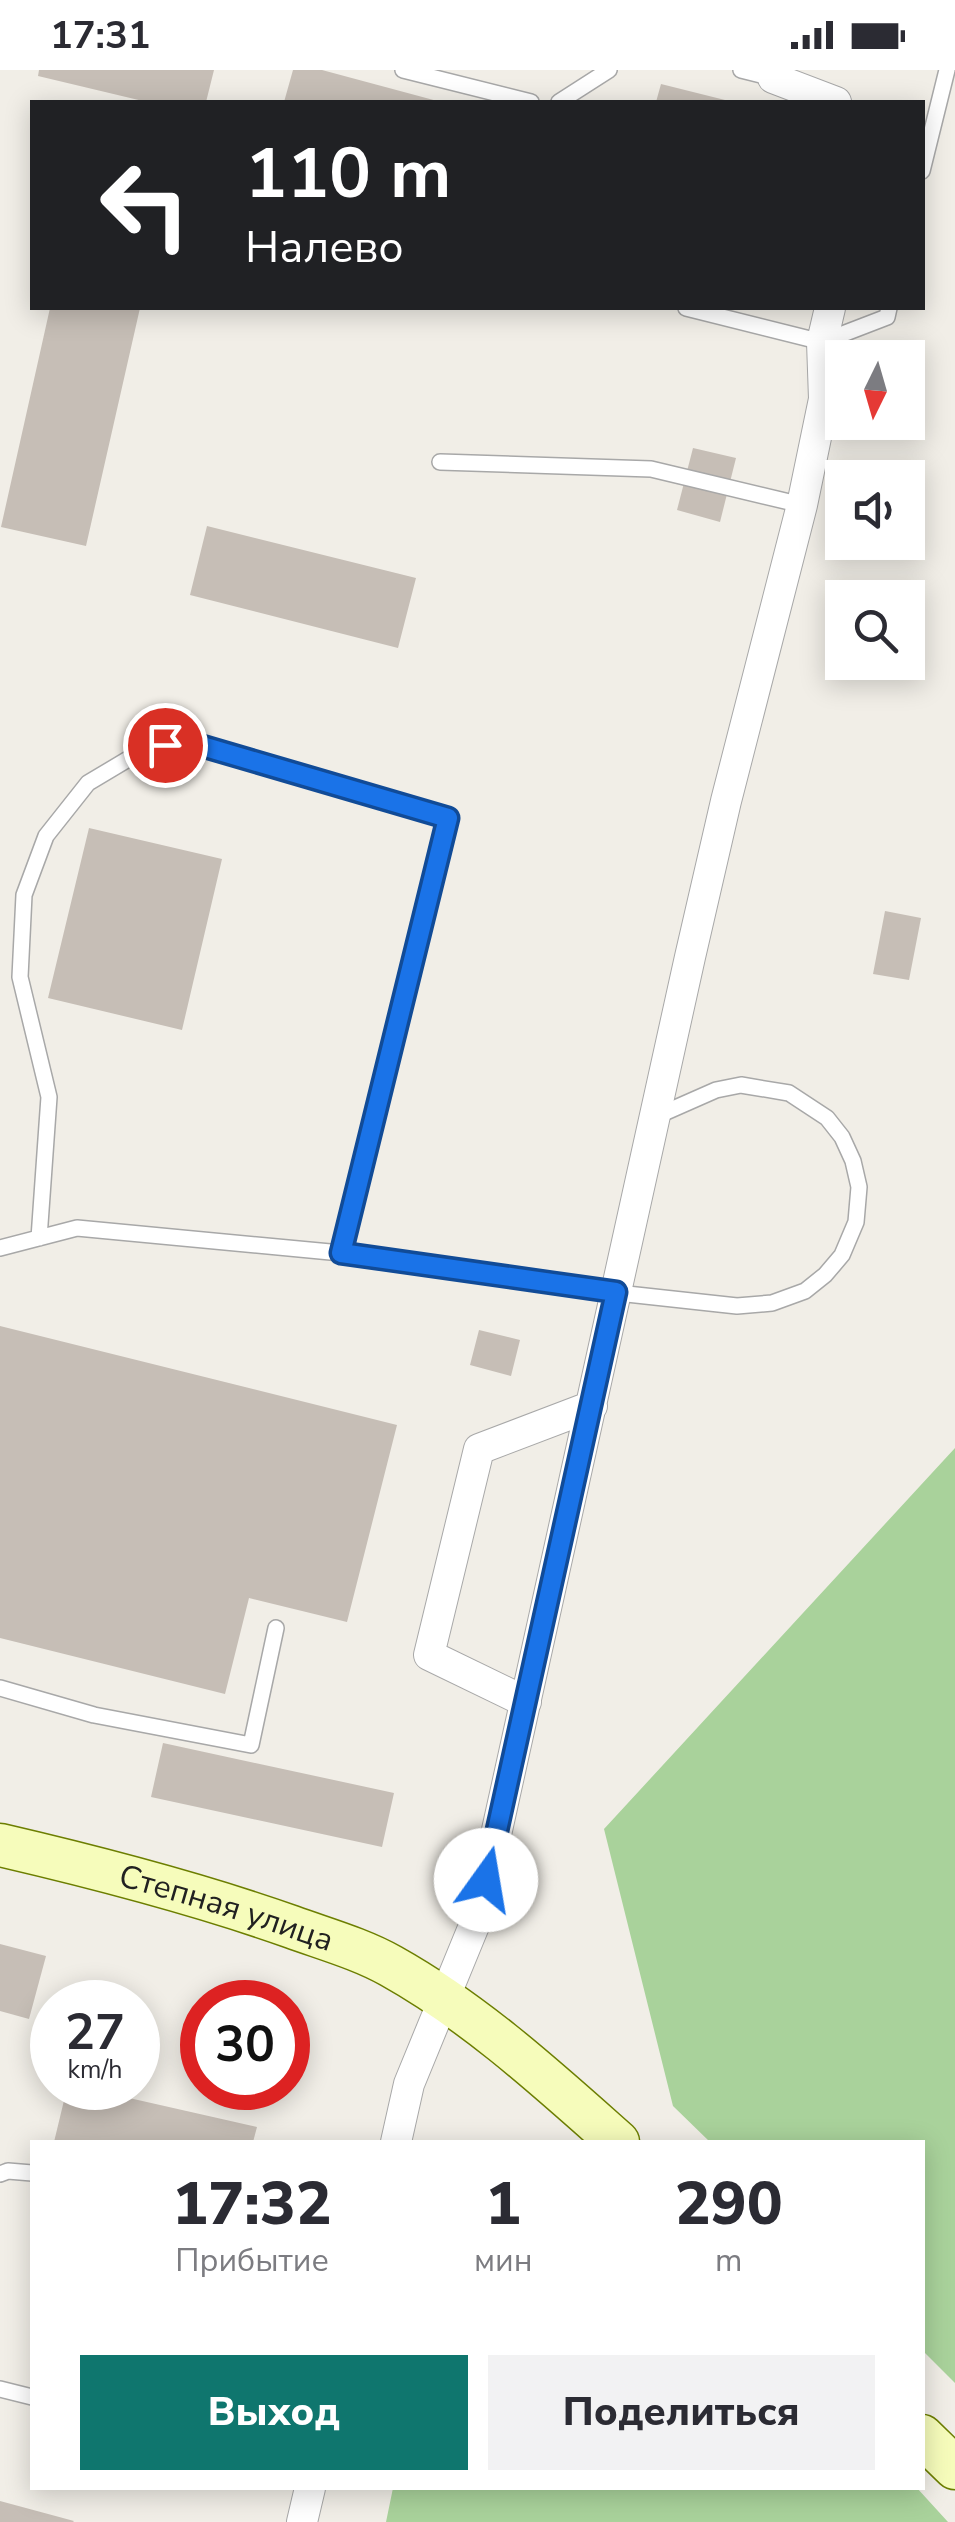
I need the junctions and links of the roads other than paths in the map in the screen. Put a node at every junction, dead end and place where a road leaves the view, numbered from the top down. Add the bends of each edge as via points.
1 (403, 70) edge
2 (609, 70) edge
3 (741, 70) edge
4 (947, 70) edge
5 (773, 78) joint
6 (523, 100) edge
7 (561, 100) edge
8 (831, 100) edge
9 (925, 159) edge
10 (694, 310) edge
11 (830, 310) edge
12 (889, 310) edge
13 (822, 342) junction
14 (440, 462) dead end
15 (802, 505) junction
16 (657, 1116) junction
17 (39, 1238) junction
18 (0, 1248) edge
19 (341, 1253) junction
20 (616, 1292) junction
21 (592, 1406) junction
22 (276, 1628) dead end
23 (3, 1693) edge
24 (526, 1702) junction
25 (0, 1845) edge
26 (444, 1997) junction
27 (396, 2140) edge
28 (616, 2140) edge
29 (30, 2173) edge
30 (0, 2174) edge
31 (0, 2389) edge
32 (30, 2396) edge
33 (925, 2439) edge
34 (955, 2468) edge
35 (310, 2490) edge
36 (302, 2522) edge

1 - 6 lane
2 - 7 lane
3 - 5 lane
4 - 9 lane
5 - 8 street
10 - 13 lane
11 - 13 street
12 - 13 lane via 887,317
13 - 15 street via 824,400
14 - 15 lane via 651,469
15 - 16 street via 726,801
16 - 20 street
16 - 20 lane via 741,1086 768,1087 808,1102 842,1137 853,1161 856,1222 825,1275 772,1303 737,1306
17 - 18 lane
17 - 19 lane via 77,1228
17 - 19 lane via 49,1097 20,977 24,895 46,836 88,783 145,748 185,741 448,818
19 - 20 lane
20 - 21 street
21 - 24 street
21 - 24 street via 478,1449 429,1655
22 - 23 lane via 251,1745
24 - 26 street via 478,1916
25 - 26 street, Степная улица via 229,1905 386,1963
26 - 27 street via 409,2084
26 - 28 street, Степная улица
29 - 30 lane
31 - 32 lane
33 - 34 street
35 - 36 street

